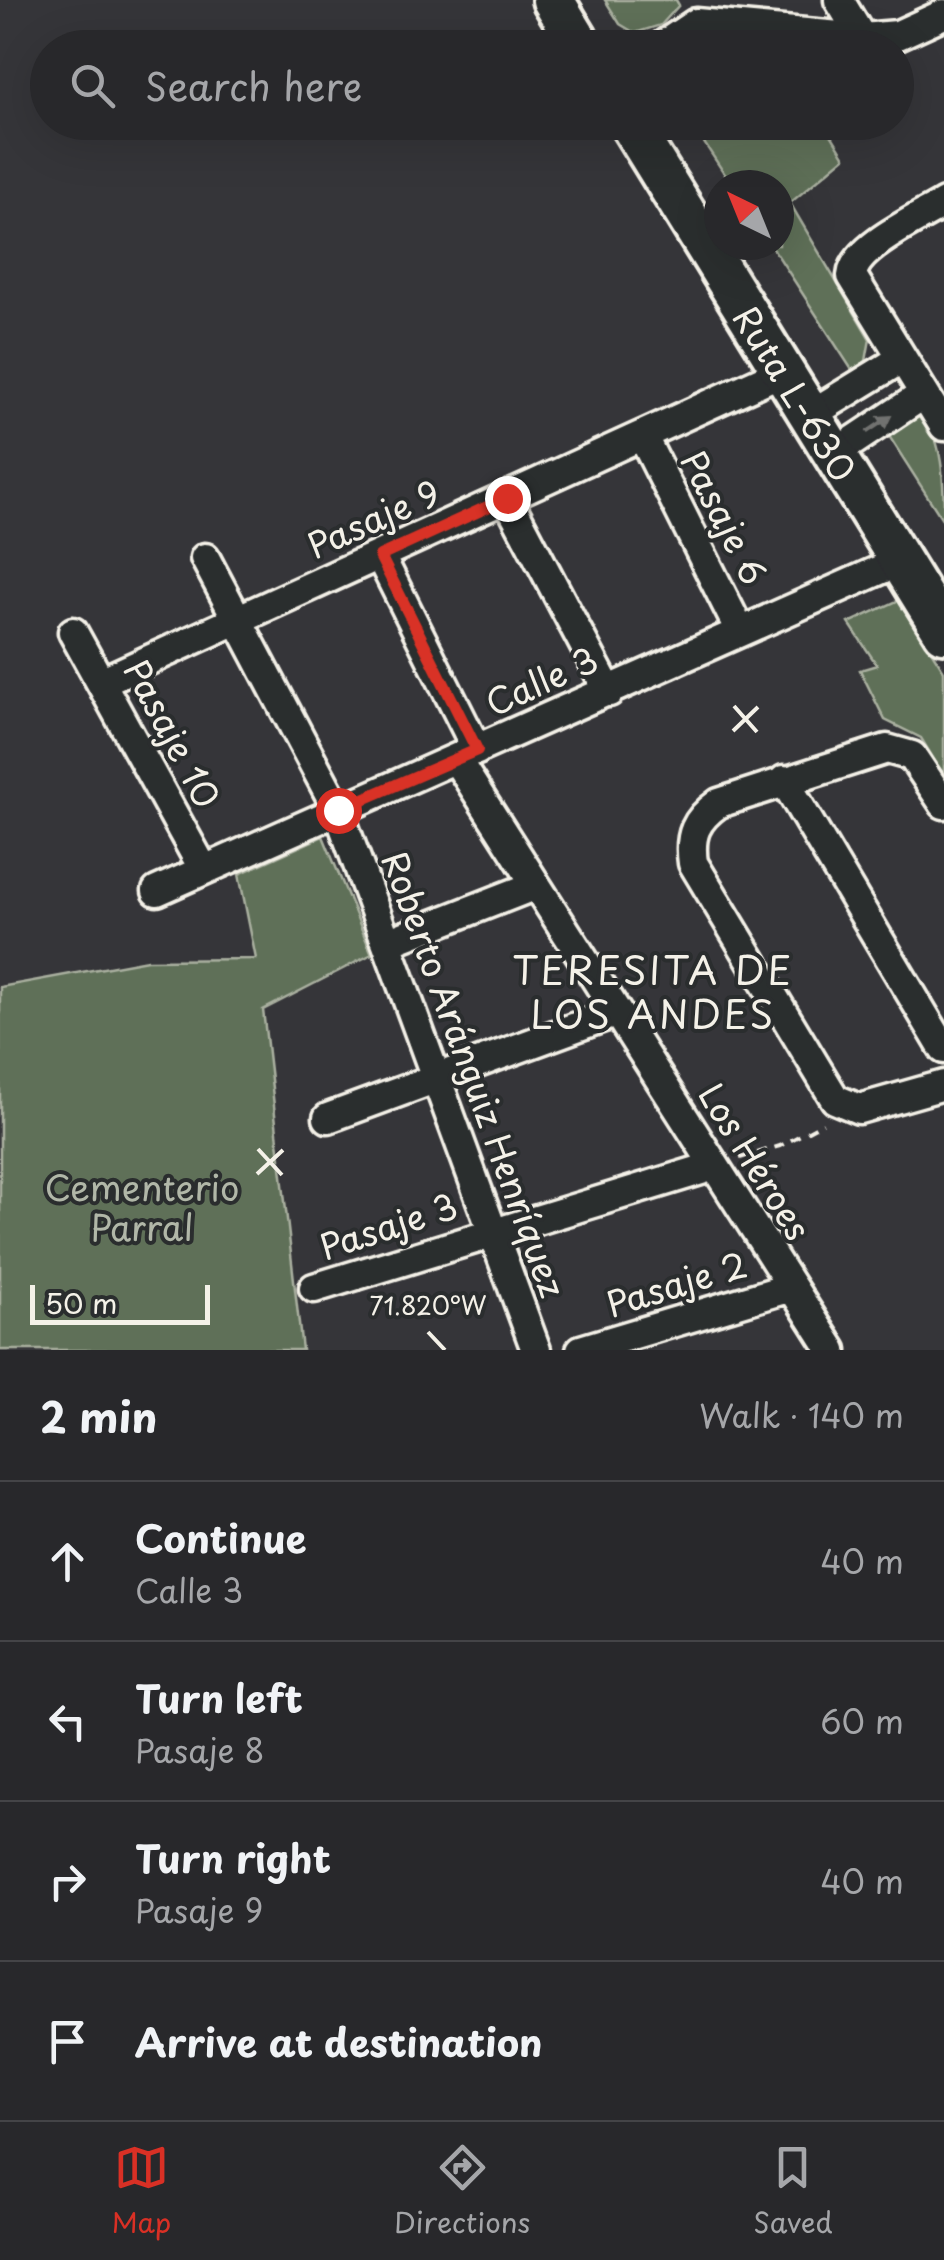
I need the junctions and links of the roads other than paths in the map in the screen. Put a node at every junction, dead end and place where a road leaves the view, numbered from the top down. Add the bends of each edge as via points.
1 (553, 0) edge
2 (839, 0) edge
3 (689, 12) edge
4 (944, 14) edge
5 (571, 30) edge
6 (809, 30) edge
7 (857, 30) edge
8 (909, 30) edge
9 (639, 140) edge
10 (944, 203) edge
11 (901, 359) junction
12 (783, 371) junction
13 (924, 394) junction
14 (810, 415) junction
15 (944, 426) edge
16 (642, 437) junction
17 (834, 454) junction
18 (507, 498) junction
19 (380, 556) junction
20 (205, 558) dead end
21 (900, 561) junction
22 (239, 619) junction
23 (740, 631) junction
24 (74, 632) dead end
25 (944, 632) edge
26 (103, 681) junction
27 (609, 692) junction
28 (467, 754) junction
29 (784, 780) junction
30 (944, 804) edge
31 (338, 810) junction
32 (204, 870) junction
33 (536, 885) junction
34 (157, 891) dead end
35 (387, 943) junction
36 (617, 1012) junction
37 (944, 1049) edge
38 (435, 1079) junction
39 (944, 1085) edge
40 (328, 1118) dead end
41 (714, 1166) junction
42 (492, 1230) junction
43 (314, 1288) dead end
44 (791, 1288) junction
45 (536, 1350) edge
46 (582, 1350) edge
47 (832, 1350) edge

1 - 5 street
2 - 7 street
3 - 6 street
4 - 8 street
9 - 12 street, Ruta L-630
10 - 11 street via 867,250 853,267 854,286
11 - 13 street
11 - 14 street
12 - 14 street, Ruta L-630
12 - 16 street, Pasaje 9
13 - 15 street
17 -> 13 street
14 - 17 street, Ruta L-630
16 - 18 street, Pasaje 9
16 - 23 street, Pasaje 6
17 - 21 street, Ruta L-630
18 - 19 street, Pasaje 9
18 - 27 street
19 - 22 street, Pasaje 9
19 - 28 street, Los Héroes
20 - 22 street, Roberto Aránguiz Henríquez
21 - 23 street, Calle 3
21 - 25 street, Ruta L-630
22 - 26 street, Pasaje 9
22 - 31 street, Roberto Aránguiz Henríquez
23 - 27 street, Calle 3
24 - 26 street, Pasaje 10
26 - 32 street, Pasaje 10
27 - 28 street, Calle 3
28 - 31 street, Calle 3
28 - 33 street, Los Héroes
29 - 30 street via 900,749 924,768
29 - 37 street
29 - 39 street via 718,803 695,826 693,863 826,1087 848,1107 873,1108
31 - 32 street, Calle 3
31 - 35 street, Roberto Aránguiz Henríquez
32 - 34 street, Calle 3
33 - 35 street
33 - 36 street, Los Héroes
35 - 38 street, Roberto Aránguiz Henríquez
36 - 38 street
36 - 41 street, Los Héroes
38 - 40 street
38 - 42 street, Roberto Aránguiz Henríquez
41 - 42 street, Pasaje 3
41 - 44 street, Los Héroes
42 - 43 street, Pasaje 3
42 - 45 street, Roberto Aránguiz Henríquez
44 - 46 street, Pasaje 2
44 - 47 street, Los Héroes

